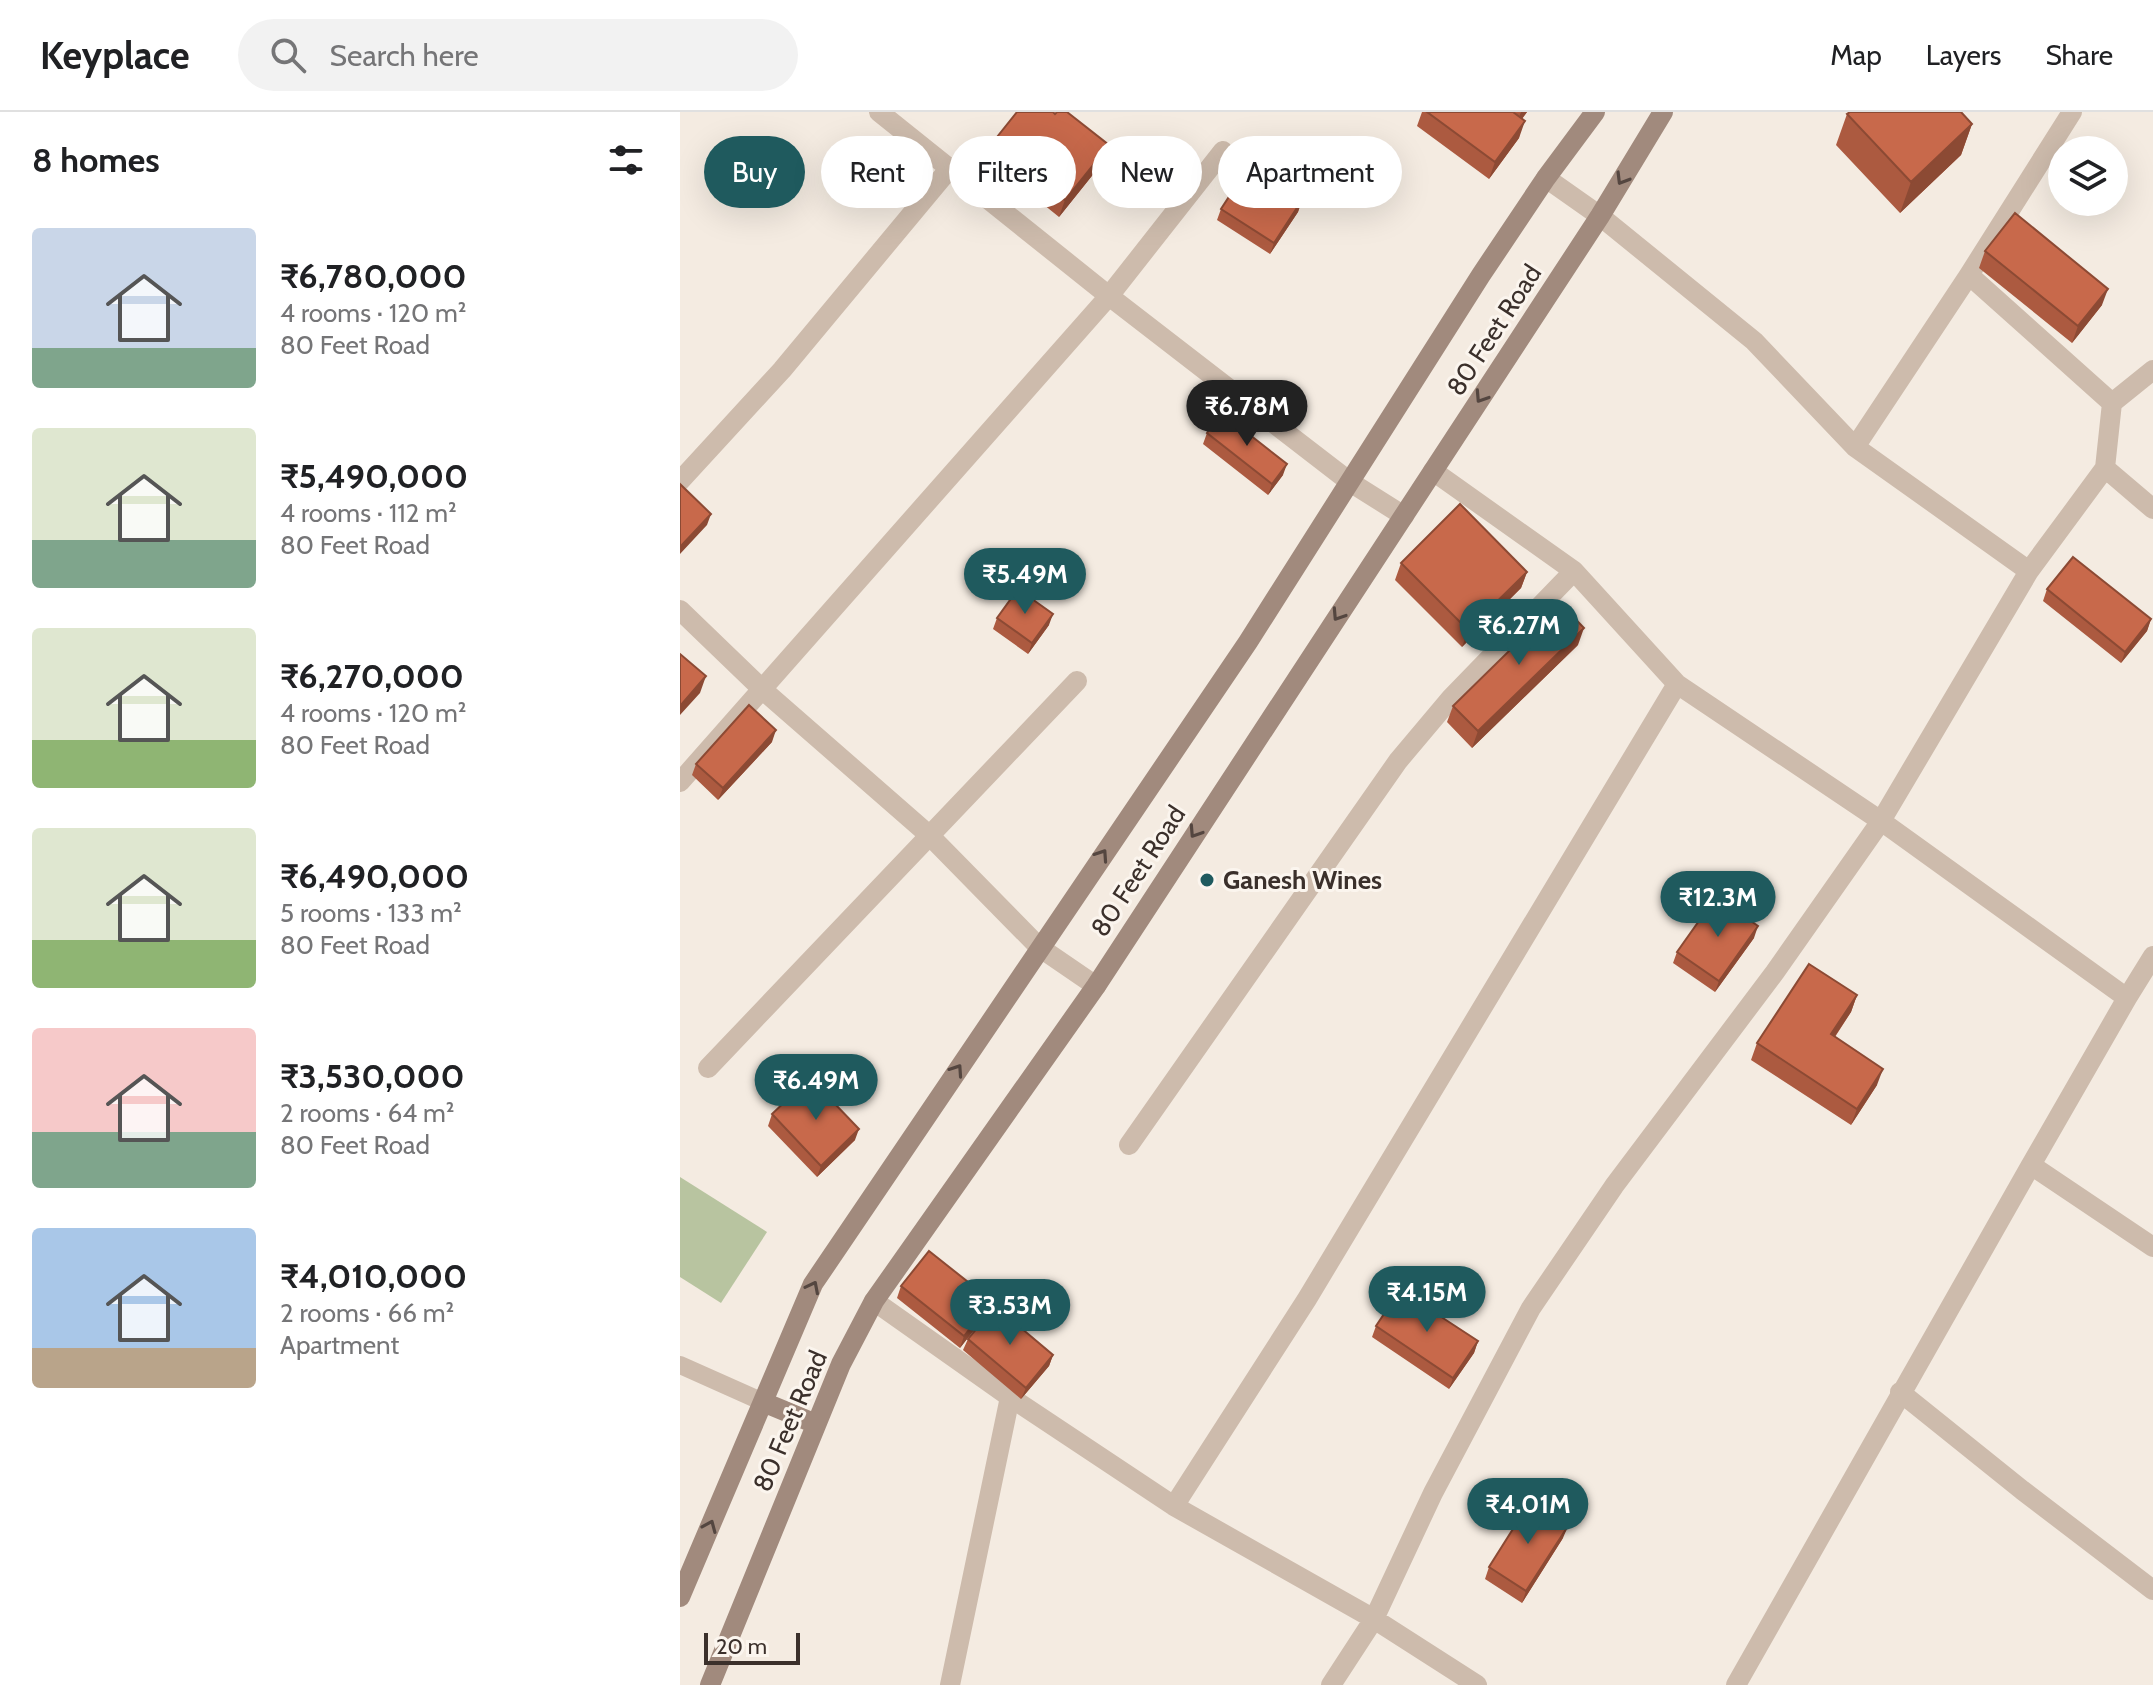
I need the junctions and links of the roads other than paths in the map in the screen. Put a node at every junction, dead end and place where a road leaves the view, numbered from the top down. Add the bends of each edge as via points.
1 (879, 112) edge
2 (1595, 112) edge
3 (1663, 112) edge
4 (2072, 112) edge
5 (1218, 157) edge
6 (949, 167) edge
7 (949, 169) edge
8 (1546, 178) junction
9 (1000, 208) edge
10 (1600, 216) junction
11 (1969, 275) junction
12 (1109, 296) junction
13 (2153, 370) edge
14 (2112, 403) junction
15 (1855, 447) junction
16 (2105, 468) junction
17 (1433, 471) junction
18 (680, 481) edge
19 (1350, 482) junction
20 (2153, 509) edge
21 (1404, 516) junction
22 (1574, 571) junction
23 (2029, 571) junction
24 (680, 610) edge
25 (1077, 681) dead end
26 (1677, 684) junction
27 (763, 690) junction
28 (680, 782) edge
29 (1881, 821) junction
30 (929, 835) junction
31 (1039, 947) junction
32 (2153, 956) edge
33 (1096, 986) junction
34 (2127, 998) junction
35 (708, 1068) dead end
36 (1129, 1145) dead end
37 (2031, 1165) junction
38 (2153, 1247) edge
39 (874, 1301) junction
40 (680, 1365) edge
41 (1900, 1392) junction
42 (1010, 1397) junction
43 (763, 1402) junction
44 (816, 1424) junction
45 (1174, 1506) junction
46 (2153, 1590) edge
47 (680, 1597) edge
48 (1374, 1619) junction
49 (710, 1685) edge
50 (950, 1685) edge
51 (1331, 1685) edge
52 (1477, 1685) edge
53 (1736, 1685) edge

1 - 6 street
2 - 8 street, 80 Feet Road
3 -> 10 street, 80 Feet Road
4 - 11 street
5 - 12 street
7 - 18 street via 782,370
8 - 10 street
8 - 19 street, 80 Feet Road
9 - 12 street
10 - 15 street via 1754,341
10 -> 17 street, 80 Feet Road
11 - 14 street
11 - 15 street
12 - 19 street
12 - 27 street
13 - 14 street
14 - 16 street
15 - 23 street
16 - 20 street
16 - 23 street
17 - 21 street, 80 Feet Road
17 - 22 street
19 - 21 street
31 -> 19 street, 80 Feet Road via 1248,642
21 -> 33 street, 80 Feet Road
22 - 26 street
22 - 36 street via 1398,761
23 - 29 street
24 - 27 street
25 - 30 street
26 - 29 street
26 - 45 street via 1307,1299
27 - 28 street
27 - 30 street
29 - 34 street
29 - 48 street via 1531,1308 1433,1493
30 - 31 street
30 - 35 street
31 - 33 street
43 -> 31 street, 80 Feet Road via 813,1284
32 - 34 street
33 - 39 street, 80 Feet Road
34 - 37 street
37 - 38 street
37 - 41 street
39 - 42 street
39 - 44 street, 80 Feet Road
40 - 43 lane
41 - 46 street
41 - 53 street
42 - 45 street
42 - 50 street
43 - 44 street
47 -> 43 street, 80 Feet Road
44 - 49 street, 80 Feet Road
45 - 48 street
48 - 51 street
48 - 52 street

